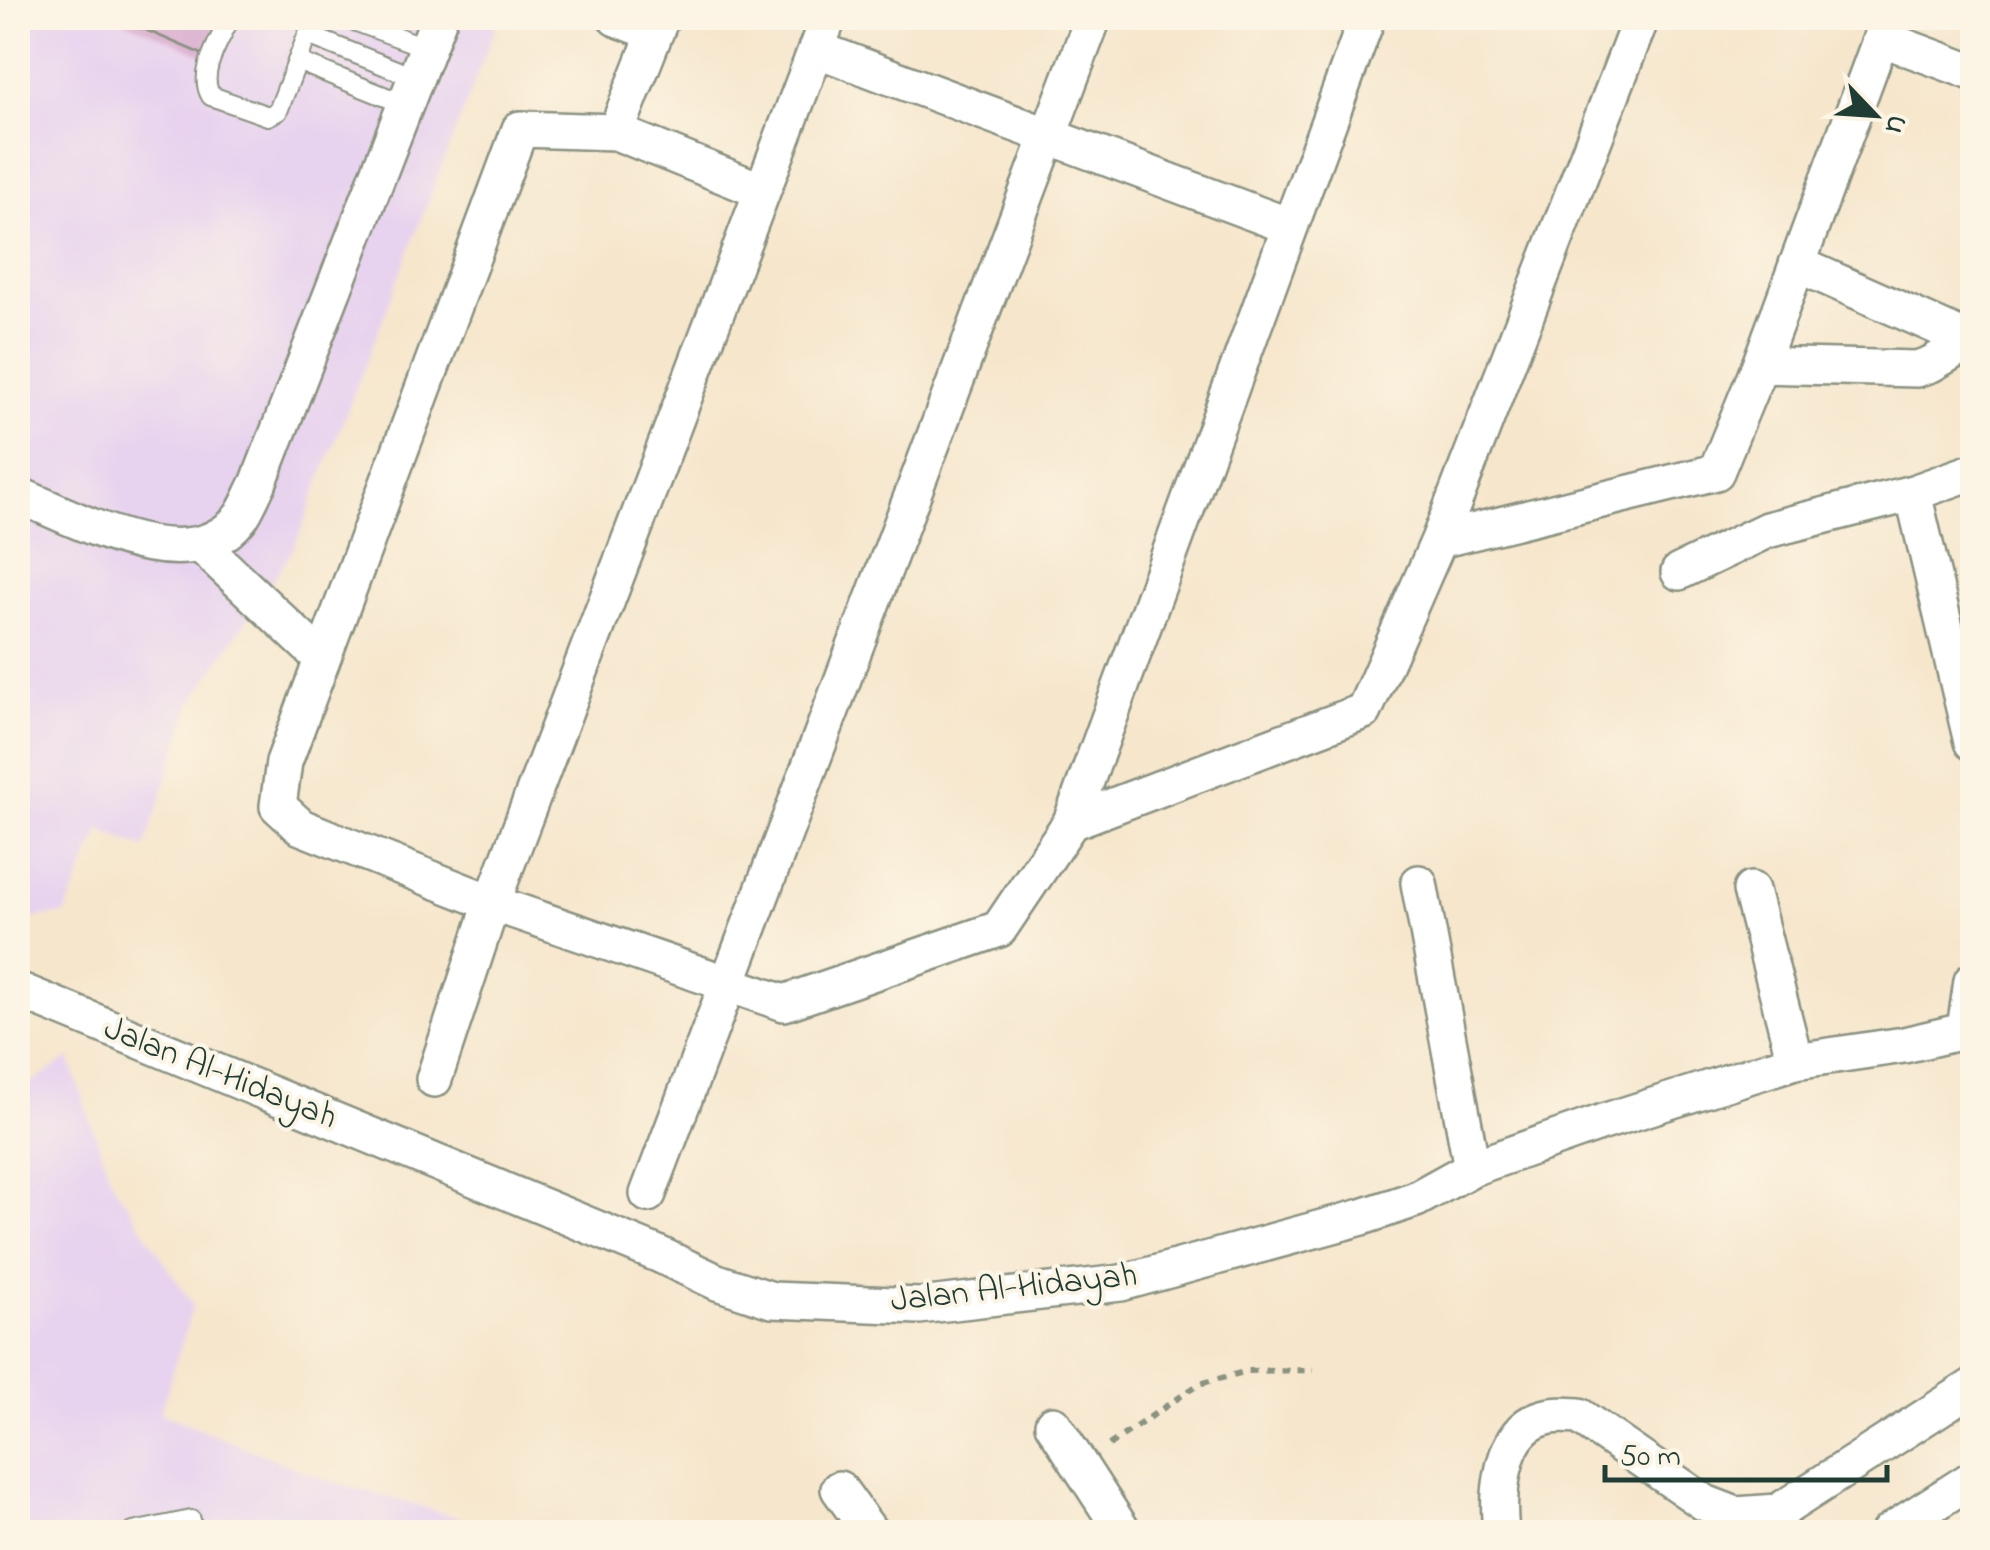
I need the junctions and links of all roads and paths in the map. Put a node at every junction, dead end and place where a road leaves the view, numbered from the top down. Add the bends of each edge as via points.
1 (230, 18) edge
2 (346, 18) edge
3 (616, 18) edge
4 (1093, 18) edge
5 (1368, 18) edge
6 (1641, 18) edge
7 (658, 25) edge
8 (311, 26) edge
9 (1883, 28) edge
10 (822, 33) edge
11 (425, 48) edge
12 (297, 61) junction
13 (1972, 72) edge
14 (616, 132) junction
15 (1048, 136) junction
16 (762, 191) junction
17 (1290, 226) junction
18 (1798, 264) junction
19 (1760, 366) junction
20 (1972, 472) edge
21 (1912, 493) junction
22 (18, 495) edge
23 (1439, 540) junction
24 (200, 544) junction
25 (1679, 572) dead end
26 (322, 659) junction
27 (1972, 742) edge
28 (1071, 822) junction
29 (1419, 883) dead end
30 (1751, 890) dead end
31 (492, 903) junction
32 (1972, 981) edge
33 (728, 984) junction
34 (18, 990) edge
35 (1969, 1029) edge
36 (1795, 1061) junction
37 (434, 1080) dead end
38 (1472, 1168) junction
39 (648, 1194) dead end
40 (1312, 1370) dead end
41 (1972, 1387) edge
42 (1052, 1424) dead end
43 (1079, 1465) junction
44 (1972, 1479) edge
45 (838, 1488) dead end
46 (192, 1520) dead end
47 (133, 1532) edge
48 (870, 1532) edge
49 (1123, 1532) edge
50 (1501, 1532) edge
51 (1889, 1532) edge

1 - 12 lane via 205,79 211,96 272,116
2 - 11 lane
3 - 7 street
4 - 15 street
5 - 17 street
6 - 23 street
7 - 14 street
8 - 11 lane
8 - 12 lane
9 - 13 street
9 - 18 street
10 - 15 street
10 - 16 street
11 - 12 lane
11 - 24 street via 258,484 239,520
14 - 16 street
14 - 26 street via 520,129
15 - 17 street
15 - 33 street
16 - 31 street
17 - 28 street
18 - 19 street
18 - 19 street via 1970,341 1917,368
19 - 23 street via 1716,472
20 - 21 street
21 - 25 street via 1767,530
21 - 27 street
22 - 24 street via 142,544
23 - 28 street via 1364,711
24 - 26 street
26 - 31 street via 284,762 278,806 301,826
28 - 33 street via 999,929 784,1002
29 - 38 street
30 - 36 street
31 - 33 street
31 - 37 street
32 - 35 street
33 - 39 street
34 - 38 street, Jalan Al-Hidayah via 772,1300 919,1306 1120,1283 1362,1217
35 - 36 street, Jalan Al-Hidayah
36 - 38 street, Jalan Al-Hidayah
40 - 43 path via 1248,1371 1198,1384
41 - 50 street via 1778,1512 1736,1515 1705,1503 1580,1416 1536,1420 1520,1432 1506,1460
42 - 43 street
43 - 49 street
44 - 51 street
45 - 48 street
46 - 47 lane

